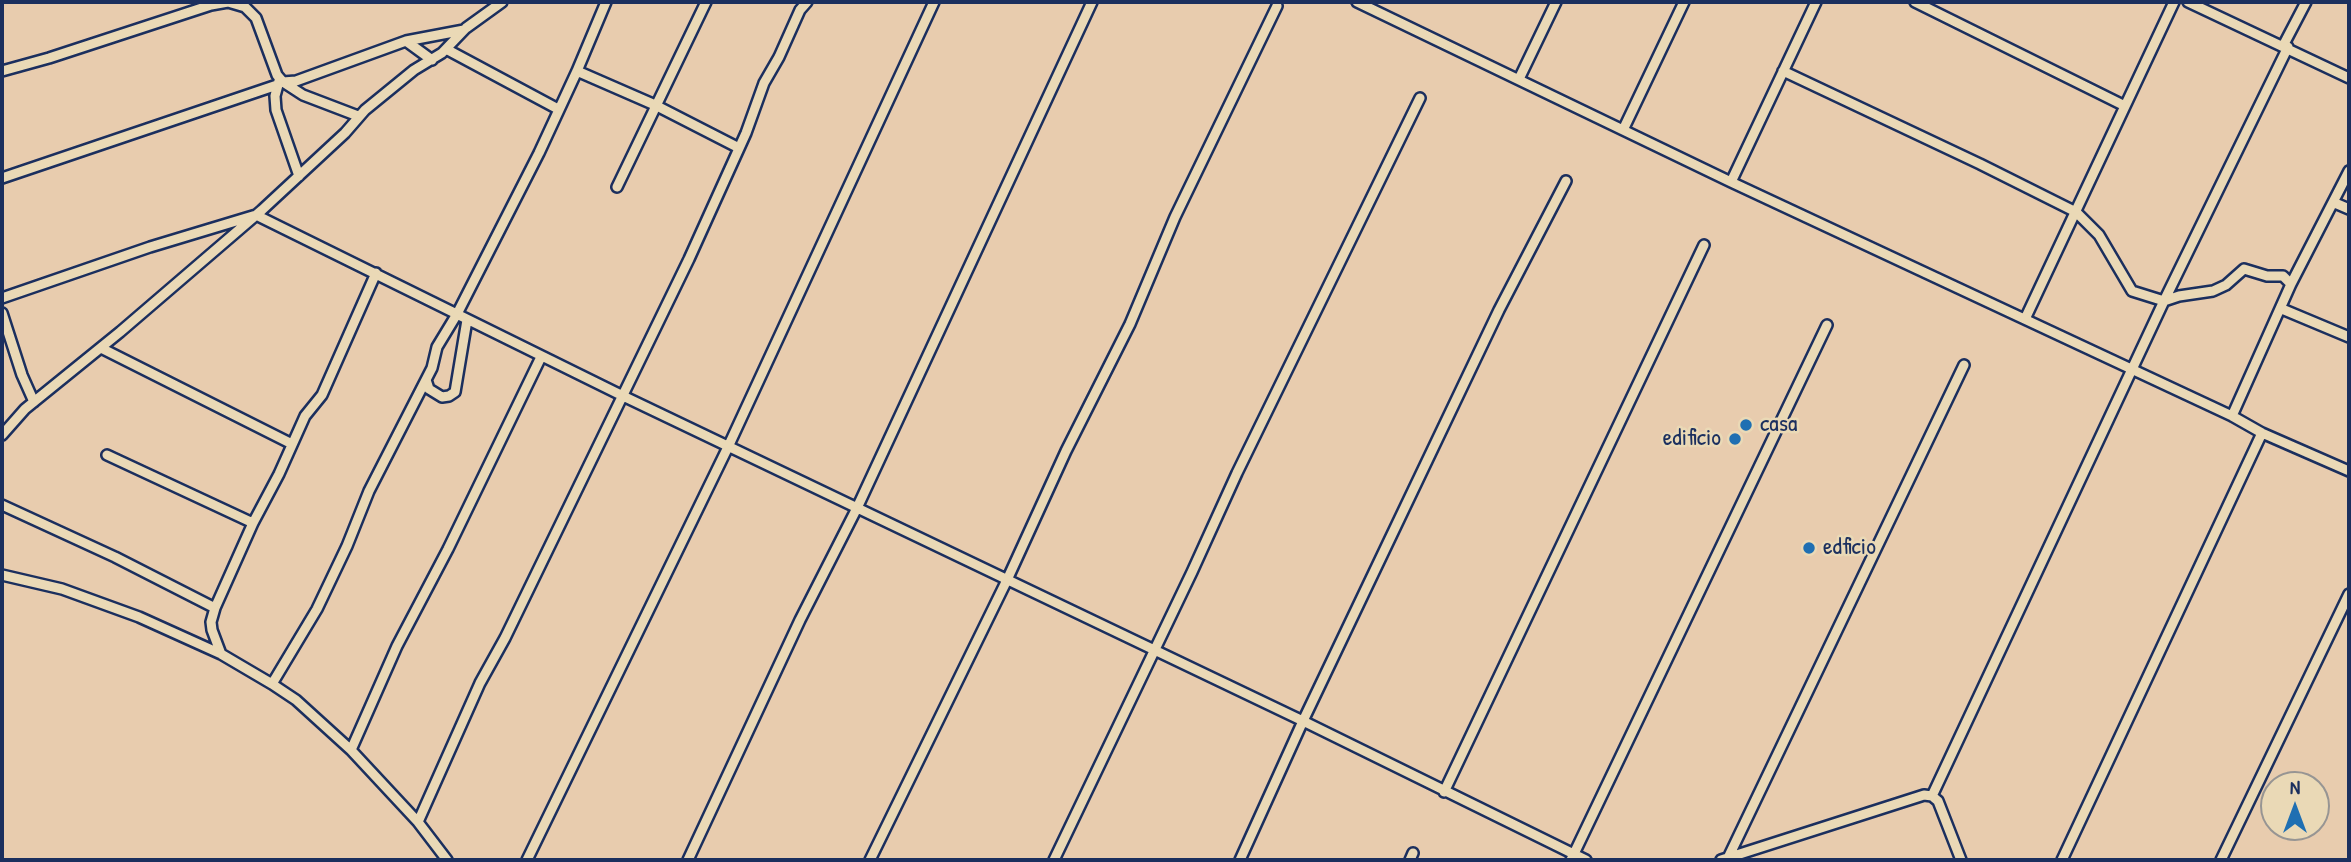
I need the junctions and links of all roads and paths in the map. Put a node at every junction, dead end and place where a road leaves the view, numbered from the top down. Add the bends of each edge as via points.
1 (502, 2) edge
2 (606, 2) edge
3 (706, 2) edge
4 (807, 2) edge
5 (934, 2) edge
6 (1092, 2) edge
7 (1357, 2) edge
8 (1556, 2) edge
9 (1684, 2) edge
10 (1816, 2) edge
11 (1914, 2) edge
12 (2174, 2) edge
13 (2189, 2) edge
14 (2306, 2) edge
15 (1277, 6) dead end
16 (464, 30) junction
17 (406, 41) junction
18 (2286, 46) junction
19 (446, 49) junction
20 (432, 60) junction
21 (2, 71) edge
22 (577, 71) junction
23 (1783, 71) junction
24 (2349, 78) edge
25 (1519, 79) junction
26 (280, 82) junction
27 (1420, 98) dead end
28 (655, 105) junction
29 (2125, 106) junction
30 (558, 109) junction
31 (358, 116) junction
32 (1623, 130) junction
33 (739, 148) junction
34 (2349, 171) edge
35 (299, 176) junction
36 (2, 178) edge
37 (1566, 181) dead end
38 (1731, 182) junction
39 (617, 187) dead end
40 (2335, 203) junction
41 (2349, 209) edge
42 (2076, 212) junction
43 (256, 215) junction
44 (1704, 245) dead end
45 (376, 273) junction
46 (2291, 284) junction
47 (2, 298) edge
48 (2164, 301) junction
49 (2282, 309) junction
50 (2, 313) edge
51 (457, 314) junction
52 (2025, 319) junction
53 (467, 320) junction
54 (1827, 325) dead end
55 (2349, 337) edge
56 (101, 348) junction
57 (541, 356) junction
58 (1964, 365) dead end
59 (2132, 370) junction
60 (426, 380) junction
61 (622, 396) junction
62 (34, 402) junction
63 (2232, 416) junction
64 (2262, 433) junction
65 (2, 435) edge
66 (292, 444) junction
67 (728, 447) junction
68 (107, 455) dead end
69 (2349, 471) edge
70 (2, 505) edge
71 (857, 508) junction
72 (253, 523) junction
73 (2, 575) edge
74 (1007, 580) junction
75 (2349, 594) edge
76 (215, 608) junction
77 (1154, 650) junction
78 (221, 654) junction
79 (272, 684) junction
80 (1303, 721) junction
81 (351, 750) junction
82 (1444, 792) junction
83 (1932, 796) junction
84 (418, 822) junction
85 (1572, 857) edge
86 (1725, 859) edge
87 (447, 860) edge
88 (527, 860) edge
89 (688, 860) edge
90 (870, 860) edge
91 (1054, 860) edge
92 (1240, 860) edge
93 (1587, 860) edge
94 (1961, 860) edge
95 (2062, 860) edge
96 (2221, 860) edge

1 - 16 street
2 - 22 street
3 - 28 street
4 - 33 street via 764,83
5 - 67 street
6 - 71 street
7 - 25 street
8 - 25 street
9 - 32 street
10 - 23 street
11 - 29 street
12 - 29 street
13 - 18 street
14 - 18 street
15 - 74 street
16 - 17 street
16 - 19 street
17 - 20 street
17 - 26 street via 296,81
18 - 24 street
18 - 48 street
19 - 20 street
19 - 30 street
20 - 31 street
21 - 26 street via 228,2 256,18
22 - 28 street
22 - 30 street
23 - 38 street
23 - 42 street
25 - 32 street
26 - 31 street
26 - 35 street via 276,110
26 - 36 street
27 - 77 street
28 - 33 street
28 - 39 street
29 - 42 street
30 - 51 street
31 - 35 street
32 - 38 street
33 - 61 street
34 - 40 street
35 - 43 street
37 - 80 street via 1499,310
38 - 52 street
40 - 41 street
40 - 46 street
42 - 48 street via 2098,235 2132,292
42 - 52 street
43 - 45 street
43 - 47 street
43 - 56 street
44 - 82 street
45 - 51 street
45 - 66 street via 322,395 308,411
46 - 48 street via 2283,276 2244,269 2219,289
46 - 49 street
48 - 59 street
49 - 55 street
49 - 63 street
50 - 62 street
51 - 53 street
51 - 60 street via 437,347
52 - 59 street
53 - 57 street
53 - 60 street via 456,392 442,397 429,389
54 - 85 street
56 - 62 street
56 - 66 street
57 - 61 street
57 - 81 street via 397,646
58 - 86 street
59 - 63 street
59 - 83 street
60 - 79 street via 369,491 317,609
61 - 67 street
61 - 84 street via 480,683
62 - 65 street
63 - 64 street
64 - 69 street
64 - 95 street
66 - 72 street
67 - 71 street
67 - 88 street
68 - 72 street
70 - 76 street
71 - 74 street
71 - 89 street
72 - 76 street
73 - 78 street via 102,602
74 - 77 street
74 - 90 street
75 - 96 street
76 - 78 street via 212,630
77 - 80 street
77 - 91 street
78 - 79 street
79 - 81 street
80 - 82 street
80 - 92 street
81 - 84 street
82 - 85 street
83 - 86 street via 1919,795
83 - 94 street
84 - 87 street
85 - 93 street

